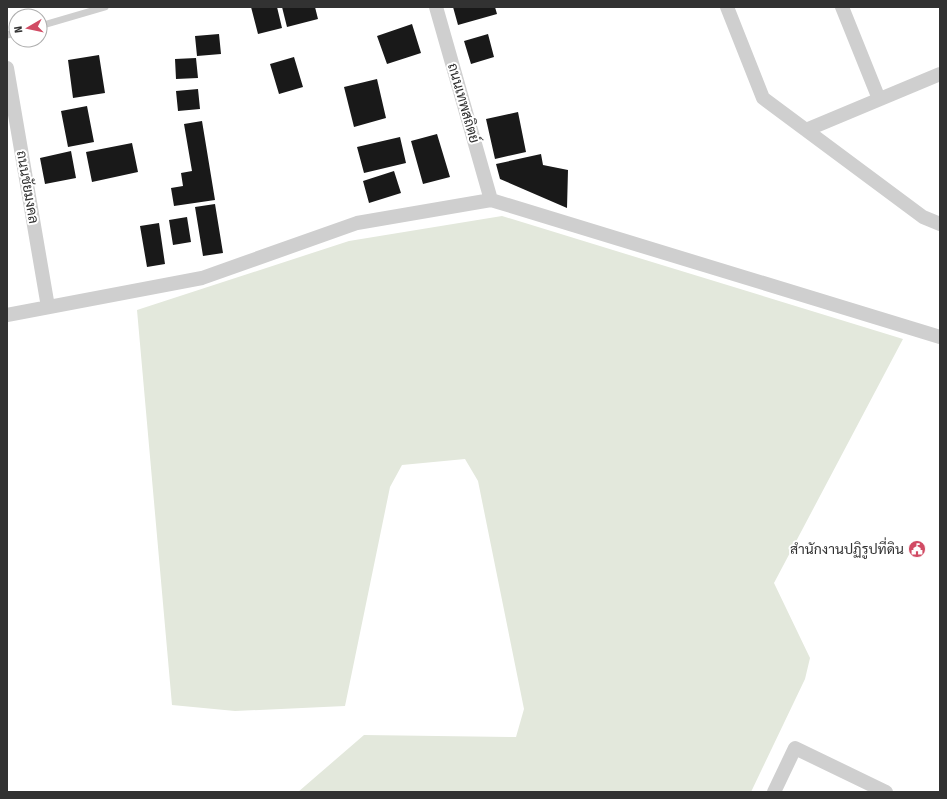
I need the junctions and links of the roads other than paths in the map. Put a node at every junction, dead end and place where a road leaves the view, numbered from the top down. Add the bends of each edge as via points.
1 (105, 7) edge
2 (436, 7) edge
3 (727, 7) edge
4 (842, 7) edge
5 (48, 24) edge
6 (7, 68) edge
7 (940, 74) edge
8 (879, 99) junction
9 (806, 130) junction
10 (491, 200) junction
11 (940, 224) edge
12 (48, 307) junction
13 (7, 315) edge
14 (940, 337) edge
15 (774, 792) edge
16 (886, 792) edge

1 - 5 lane
2 - 10 street, ถนนเทพสถิตย์
3 - 9 street via 763,98
4 - 8 street
6 - 12 street, ถนนชัยมงคล
7 - 8 street
8 - 9 street
9 - 11 street via 923,217
10 - 12 street via 356,223 202,278
10 - 14 street
12 - 13 street
15 - 16 street via 795,748

